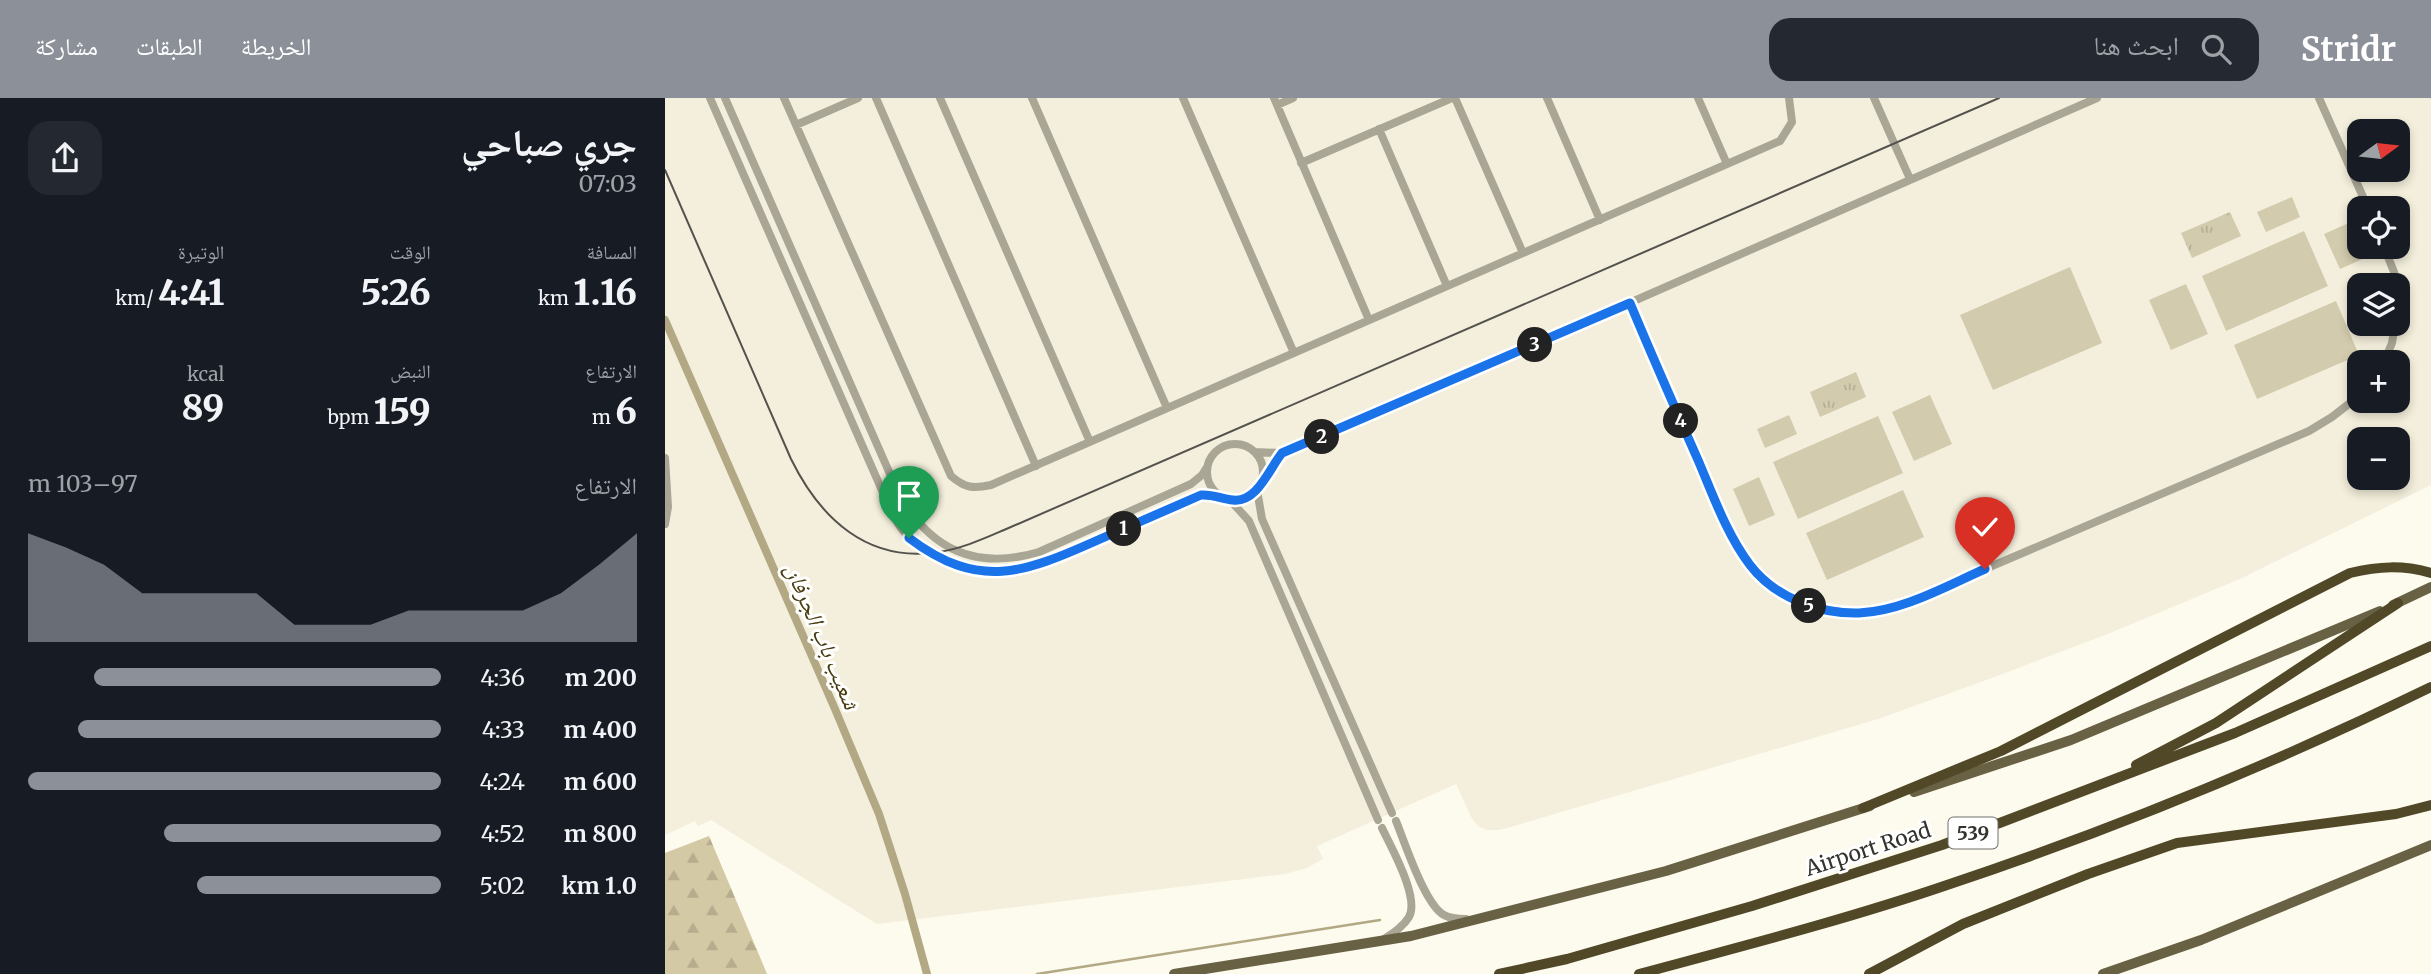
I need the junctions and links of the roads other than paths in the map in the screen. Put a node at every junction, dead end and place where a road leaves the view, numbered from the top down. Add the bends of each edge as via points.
1 (710, 98) edge
2 (725, 98) edge
3 (784, 98) edge
4 (858, 98) edge
5 (876, 98) edge
6 (940, 98) edge
7 (1032, 98) edge
8 (1183, 98) edge
9 (1293, 98) edge
10 (1454, 98) edge
11 (1547, 98) edge
12 (1698, 98) edge
13 (1789, 98) edge
14 (1874, 98) edge
15 (2097, 98) edge
16 (2319, 98) edge
17 (1275, 102) edge
18 (796, 125) junction
19 (1379, 129) junction
20 (1301, 163) junction
21 (1727, 164) junction
22 (1910, 179) junction
23 (2363, 196) edge
24 (1599, 220) junction
25 (1523, 253) junction
26 (1447, 286) junction
27 (1630, 303) junction
28 (1369, 320) junction
29 (1294, 353) junction
30 (2347, 405) edge
31 (1167, 408) junction
32 (1090, 442) junction
33 (1255, 452) junction
34 (1282, 453) junction
35 (665, 458) edge
36 (1036, 466) junction
37 (1207, 467) junction
38 (1260, 486) junction
39 (1225, 498) junction
40 (665, 524) edge
41 (2431, 573) edge
42 (2431, 587) edge
43 (2398, 603) junction
44 (2431, 646) edge
45 (2431, 687) edge
46 (2087, 790) junction
47 (2431, 805) edge
48 (1863, 808) junction
49 (1401, 835) junction
50 (1387, 840) junction
51 (2431, 845) edge
52 (1479, 919) junction
53 (1383, 940) junction
54 (1174, 974) edge
55 (1499, 974) edge
56 (1639, 974) edge
57 (1869, 974) edge
58 (2103, 974) edge

1 - 39 street via 884,495 909,538 951,564 986,571 1022,570 1201,495
2 - 37 street via 897,490 915,519 939,542 983,559 1020,558 1191,484
3 - 18 street
4 - 18 street
5 - 36 street
6 - 32 street
7 - 31 street
8 - 29 street
9 - 17 street
10 - 19 street
10 - 25 street
11 - 24 street
12 - 21 street
13 - 21 street via 1792,122 1780,141
14 - 22 street
15 - 22 street
16 - 23 street
17 - 20 street
18 - 36 street via 951,475 975,489
19 - 20 street
19 - 26 street
20 - 28 street
21 - 24 street
22 - 27 street
24 - 25 street
25 - 26 street
26 - 28 street
27 - 30 street via 1714,497 1751,567 1802,603 1838,612 1883,610 1910,601 2309,430
27 - 34 street
28 - 29 street
29 - 31 street
31 - 32 street
32 - 36 street
33 - 34 street
33 - 37 street via 1230,444 1215,453
33 - 38 street via 1263,466
34 - 38 street
35 - 40 street
37 - 39 street via 1210,485
38 - 39 street via 1245,499
38 - 49 street via 1262,519
39 - 50 street via 1249,521
41 - 48 highway via 2401,567 2350,573 2001,751
42 - 43 main road
43 - 46 highway via 2215,723
43 - 48 main road via 2071,740
44 - 46 highway, Airport Road / 539 via 2235,733
45 - 56 highway, 539 via 2279,757 2113,825 1781,936
46 - 55 highway, Airport Road / 539 via 1942,845 1752,906
47 - 57 highway via 2396,814 2177,843 1963,924
48 - 52 main road via 1666,872
49 - 50 street
49 - 52 street via 1432,904 1454,919
50 - 53 street via 1413,900 1411,915
51 - 58 main road via 2201,940
52 - 53 main road
53 - 54 main road

